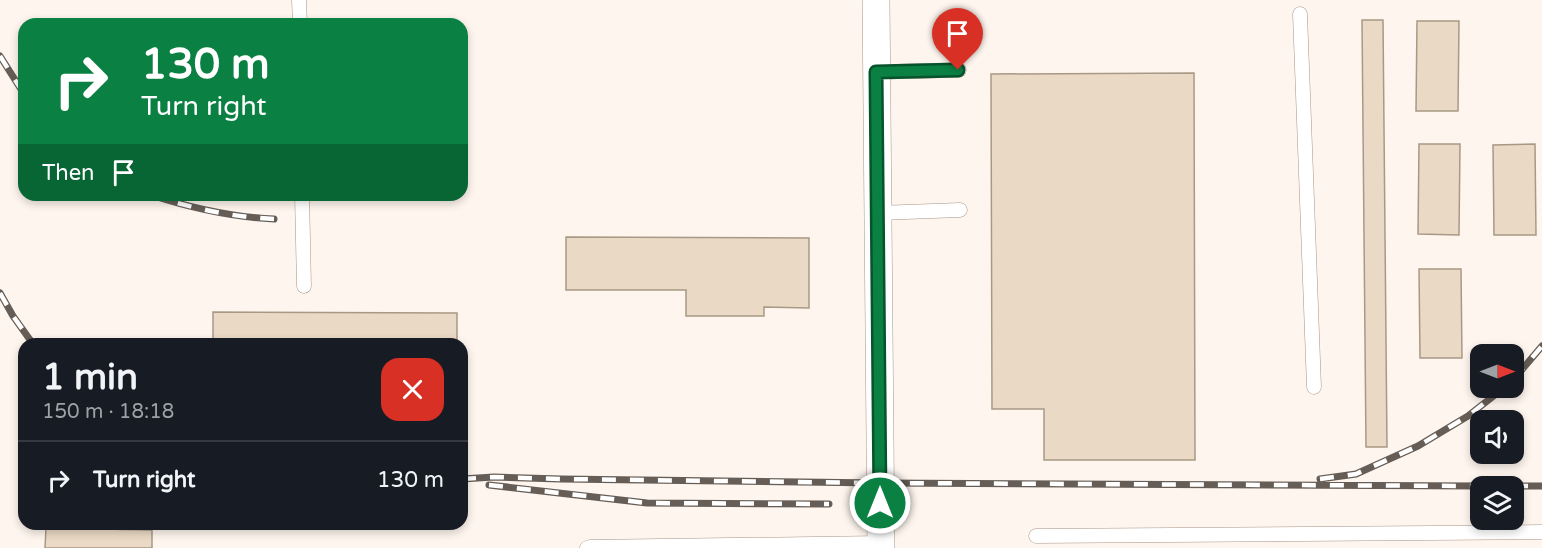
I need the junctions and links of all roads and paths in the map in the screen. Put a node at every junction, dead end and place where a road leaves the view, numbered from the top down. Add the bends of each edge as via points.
1 (299, 0) edge
2 (876, 0) edge
3 (1300, 14) dead end
4 (300, 18) edge
5 (958, 70) dead end
6 (876, 72) junction
7 (302, 201) edge
8 (960, 210) dead end
9 (878, 213) junction
10 (304, 285) dead end
11 (1314, 387) dead end
12 (1542, 532) edge
13 (1036, 536) dead end
14 (783, 546) edge
15 (881, 546) edge
16 (587, 548) edge

1 - 4 lane
2 - 6 street
3 - 11 lane
5 - 6 lane
6 - 9 street
7 - 10 lane
8 - 9 lane
9 - 15 street
12 - 13 lane
14 - 15 lane
14 - 16 lane

